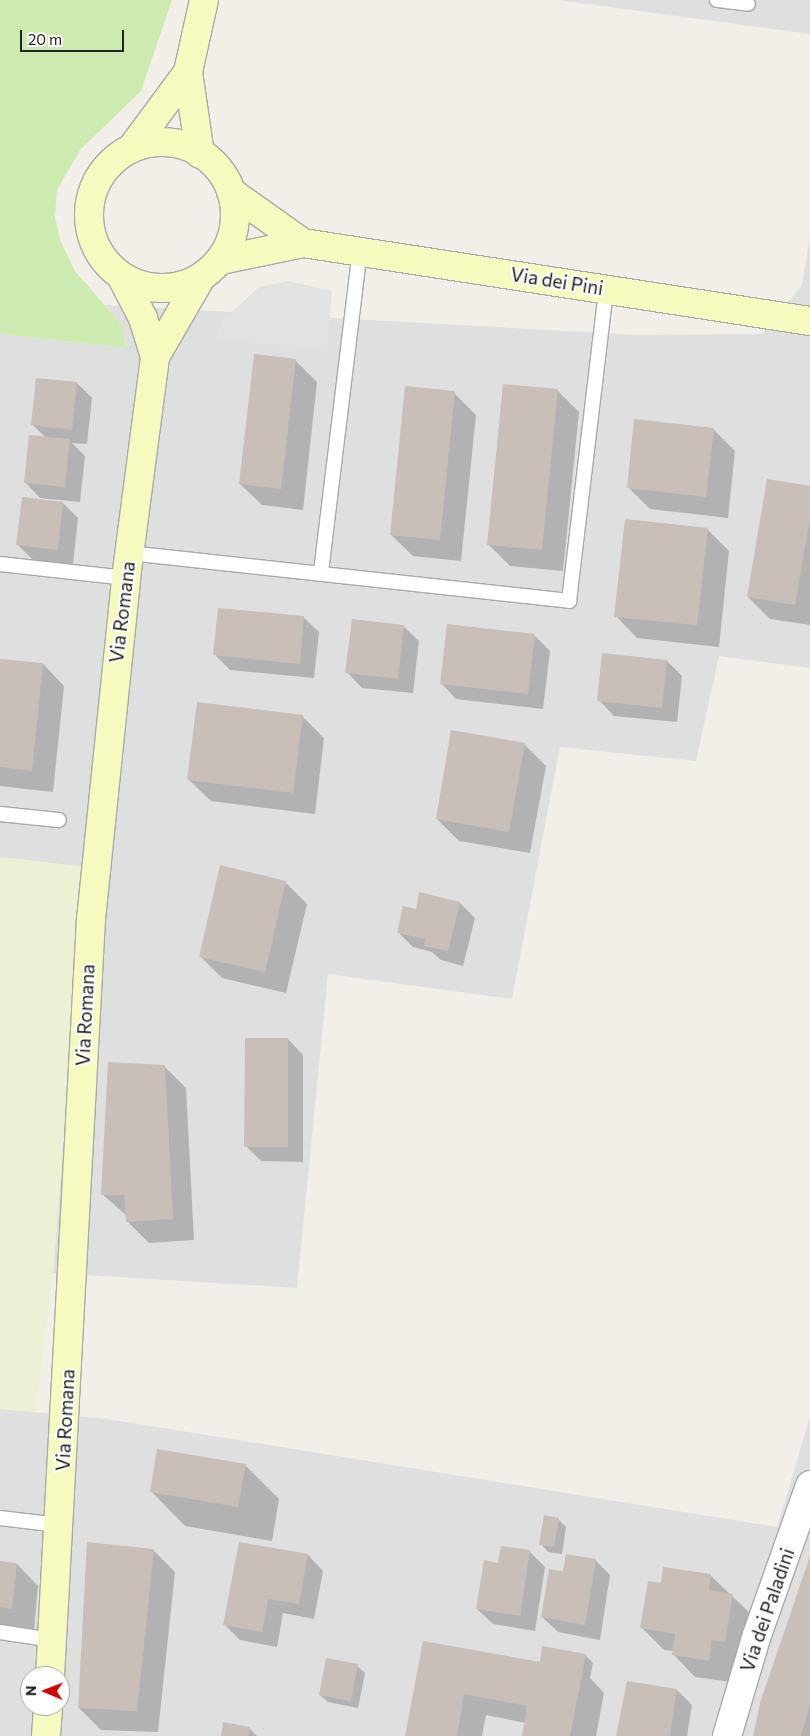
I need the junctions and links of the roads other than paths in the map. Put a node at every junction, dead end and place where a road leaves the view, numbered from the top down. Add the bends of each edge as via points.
1 (204, 0) edge
2 (717, 0) edge
3 (748, 4) dead end
4 (188, 72) junction
5 (131, 149) junction
6 (200, 154) junction
7 (231, 192) junction
8 (303, 242) junction
9 (360, 249) junction
10 (221, 260) junction
11 (121, 276) junction
12 (200, 279) junction
13 (606, 289) junction
14 (810, 321) edge
15 (155, 357) junction
16 (0, 564) edge
17 (128, 565) junction
18 (321, 572) junction
19 (0, 814) edge
20 (59, 820) dead end
21 (810, 1486) edge
22 (0, 1518) edge
23 (59, 1524) junction
24 (0, 1632) edge
25 (53, 1640) junction
26 (51, 1666) edge
27 (47, 1716) edge
28 (46, 1736) edge
29 (727, 1736) edge

1 - 4 main road
2 - 3 lane
4 - 5 main road
4 - 6 main road
5 - 6 main road via 168,142
5 - 11 main road via 108,166 95,190 89,216 93,239 101,254
6 - 7 main road via 220,174
7 - 8 main road
7 - 10 main road via 233,226
8 - 9 main road, Via dei Pini
8 - 10 main road
9 - 13 main road, Via dei Pini
9 - 18 lane
10 - 12 main road
11 - 12 main road via 161,288
11 - 15 main road via 142,318
12 - 15 main road
13 - 14 main road, Via dei Pini
13 - 18 lane via 568,601
15 - 17 main road, Via Romana
16 - 17 lane
17 - 18 lane
17 - 23 main road, Via Romana via 90,919
19 - 20 lane
21 - 29 street, Via dei Paladini via 757,1635
22 - 23 lane
23 - 25 main road, Via Romana
24 - 25 lane
25 - 26 main road, Via Romana
27 - 28 main road

